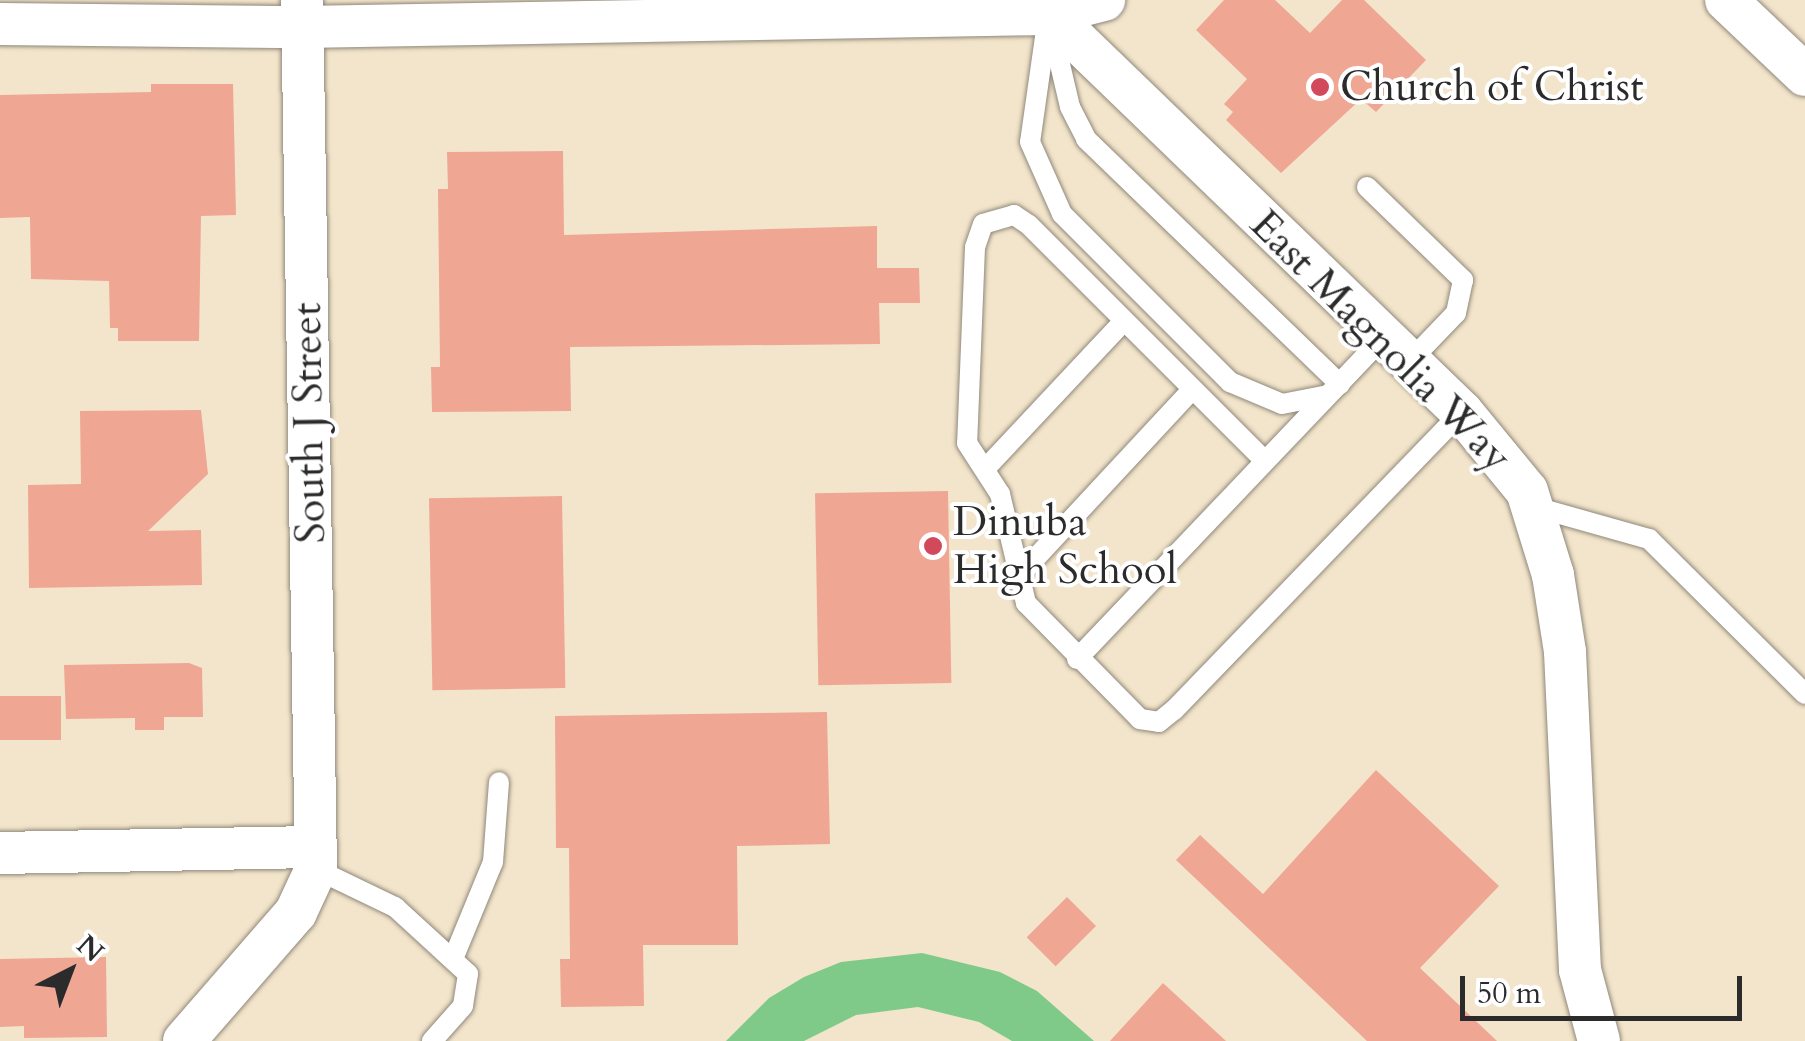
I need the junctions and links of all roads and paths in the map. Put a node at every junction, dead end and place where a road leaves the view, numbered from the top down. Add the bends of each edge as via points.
1 (1104, 0) edge
2 (1726, 0) edge
3 (1042, 7) edge
4 (652, 11) edge
5 (302, 13) edge
6 (0, 24) edge
7 (1805, 76) edge
8 (1367, 187) dead end
9 (1122, 323) junction
10 (1397, 349) junction
11 (1192, 390) junction
12 (1334, 390) junction
13 (1462, 412) junction
14 (1265, 461) junction
15 (985, 468) junction
16 (1532, 506) junction
17 (1016, 578) junction
18 (1077, 659) junction
19 (1805, 694) edge
20 (499, 782) dead end
21 (0, 853) edge
22 (316, 858) junction
23 (453, 959) junction
24 (196, 1037) edge
25 (432, 1041) edge
26 (1598, 1041) edge

1 - 3 street
2 - 7 street
3 - 4 street
3 - 10 street, East Magnolia Way
3 - 12 lane via 1070,108 1086,139
3 - 12 lane via 1030,142 1062,214 1230,382 1282,404
4 - 5 street
5 - 6 street
5 - 22 street, South J Street
8 - 10 lane via 1463,280 1456,313
9 - 11 lane
9 - 15 lane
9 - 15 lane via 1014,214 983,224 975,247 968,443
10 - 12 lane
10 - 13 street, East Magnolia Way
11 - 14 lane
11 - 17 lane
12 - 14 lane
13 - 16 street, East Magnolia Way
13 - 18 lane via 1159,722 1140,719
14 - 18 lane
15 - 17 lane via 1000,494
16 - 19 lane via 1649,539
16 - 26 street, East Magnolia Way via 1553,575 1565,652 1580,970
17 - 18 lane via 1036,620
20 - 23 lane via 493,862
21 - 22 street
22 - 23 lane via 395,907
22 - 24 street via 296,912
23 - 25 lane via 468,974 464,1006

